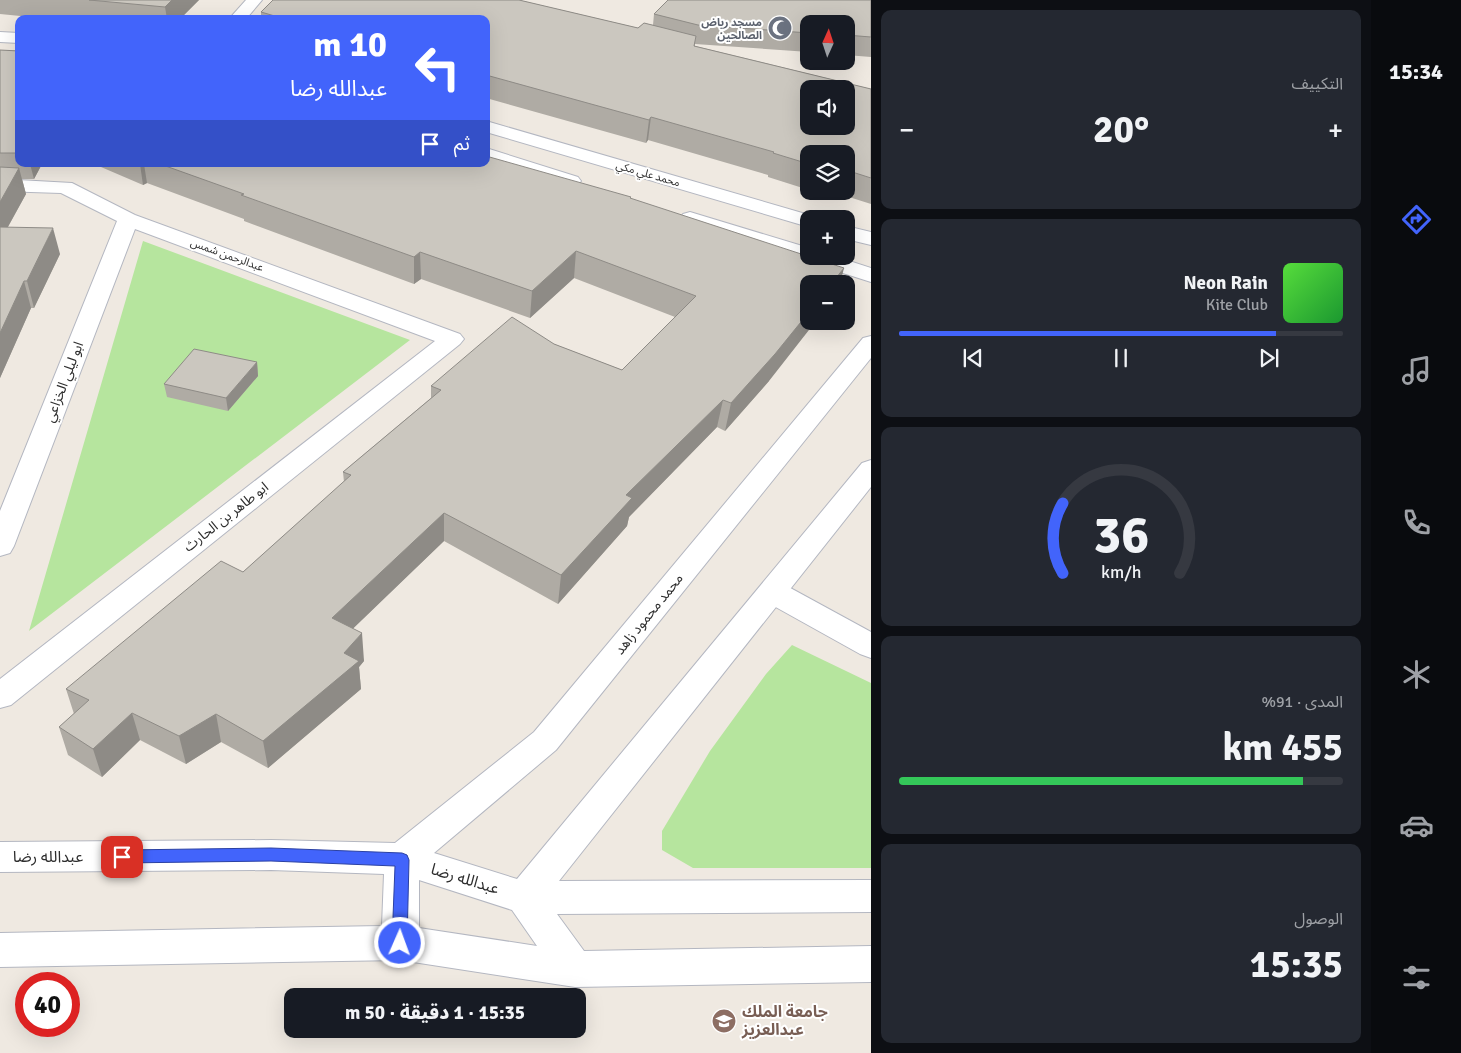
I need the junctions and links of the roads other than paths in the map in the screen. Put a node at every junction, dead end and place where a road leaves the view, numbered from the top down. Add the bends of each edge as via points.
1 (254, 0) edge
2 (241, 15) edge
3 (0, 37) edge
4 (15, 38) edge
5 (490, 127) edge
6 (490, 155) edge
7 (0, 185) edge
8 (591, 187) edge
9 (676, 214) edge
10 (800, 218) edge
11 (128, 219) junction
12 (855, 235) edge
13 (871, 239) edge
14 (800, 253) edge
15 (839, 265) edge
16 (871, 275) edge
17 (452, 339) joint
18 (871, 343) edge
19 (871, 469) edge
20 (0, 546) edge
21 (773, 592) junction
22 (871, 646) edge
23 (0, 696) edge
24 (0, 858) edge
25 (402, 860) junction
26 (871, 896) edge
27 (524, 898) junction
28 (400, 943) junction
29 (0, 950) edge
30 (871, 964) edge
31 (575, 969) junction

1 - 2 street
3 - 4 street
5 - 10 street, محمد علي مكي
6 - 8 street
7 - 11 street, عبدالرحمن شمس via 65,187
9 - 14 street
11 - 17 street, عبدالرحمن شمس
11 - 20 street, ابو ليلي الخزاعي
12 - 13 street
15 - 16 street
17 - 23 street, ابو طاهر بن الحارث
18 - 25 street, محمد محمود زاهد via 545,741
19 - 21 street
21 - 22 street
21 - 27 street
24 - 25 street, عبدالله رضا via 271,855
25 - 27 street, عبدالله رضا
25 - 28 street
26 - 27 street, عبدالله رضا
27 - 31 street
28 - 29 street
28 - 31 street
30 - 31 street

